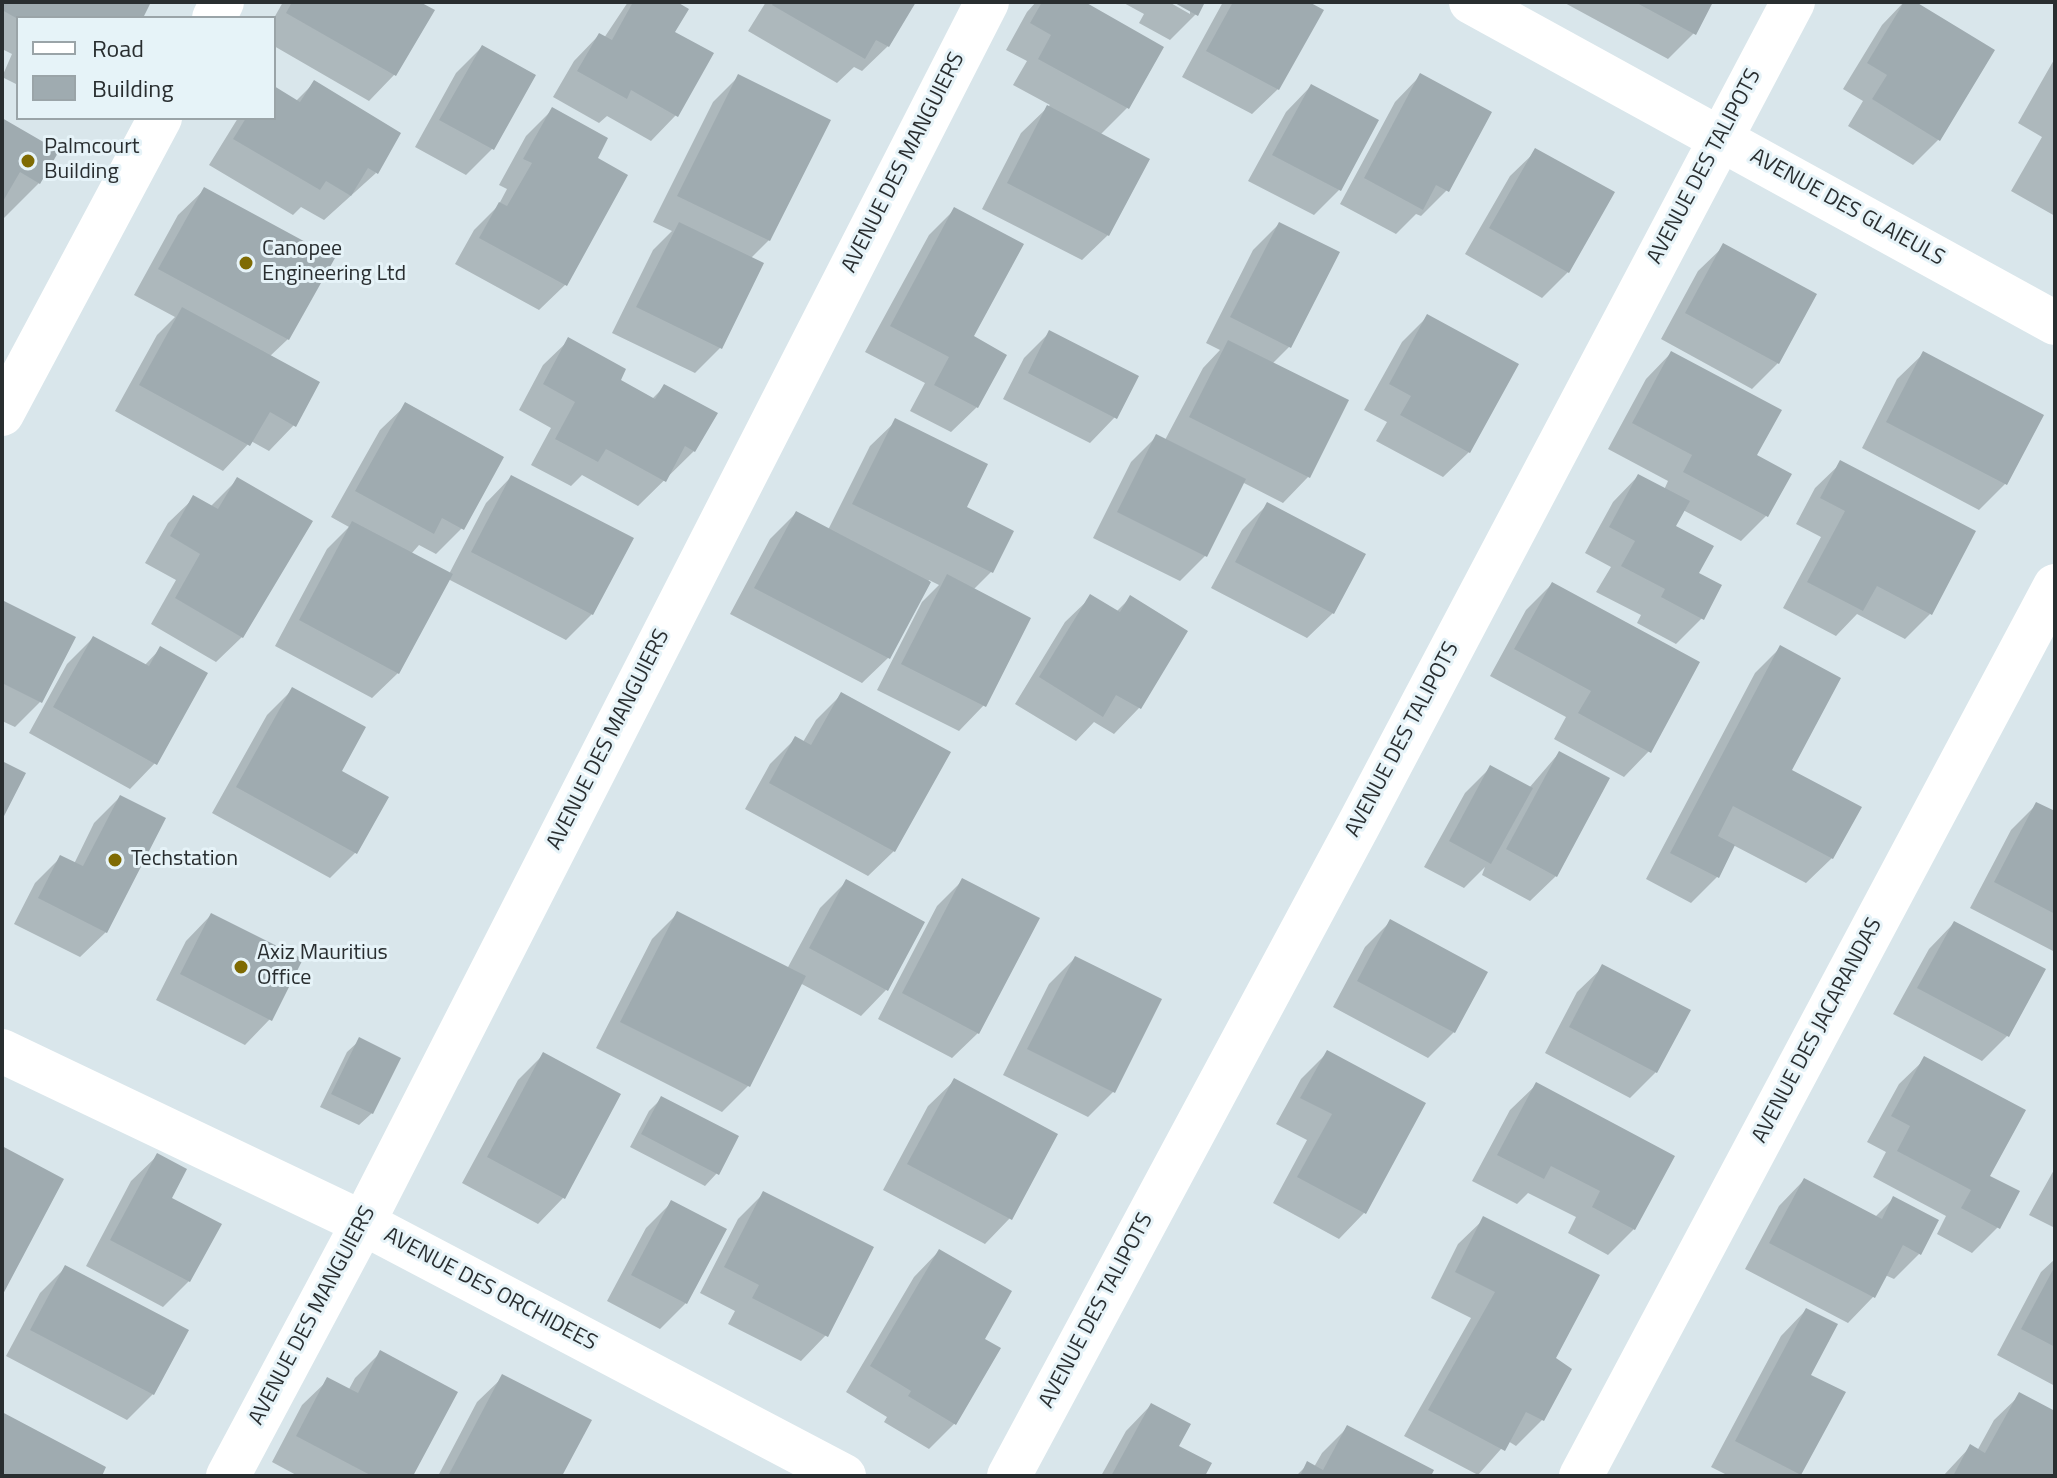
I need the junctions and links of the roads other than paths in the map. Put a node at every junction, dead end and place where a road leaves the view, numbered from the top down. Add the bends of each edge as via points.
1 (987, 2) edge
2 (1471, 2) edge
3 (1793, 2) edge
4 (159, 120) edge
5 (1720, 138) junction
6 (2055, 323) edge
7 (2, 414) edge
8 (2055, 586) edge
9 (2, 1051) edge
10 (363, 1223) junction
11 (228, 1476) edge
12 (844, 1476) edge
13 (1009, 1476) edge
14 (1581, 1476) edge

1 - 10 street, AVENUE DES MANGUIERS
2 - 5 street, AVENUE DES GLAIEULS
3 - 5 street, AVENUE DES TALIPOTS
4 - 7 street
5 - 6 street, AVENUE DES GLAIEULS
5 - 13 street, AVENUE DES TALIPOTS
8 - 14 street, AVENUE DES JACARANDAS
9 - 10 street, AVENUE DES ORCHIDEES
10 - 11 street, AVENUE DES MANGUIERS
10 - 12 street, AVENUE DES ORCHIDEES

